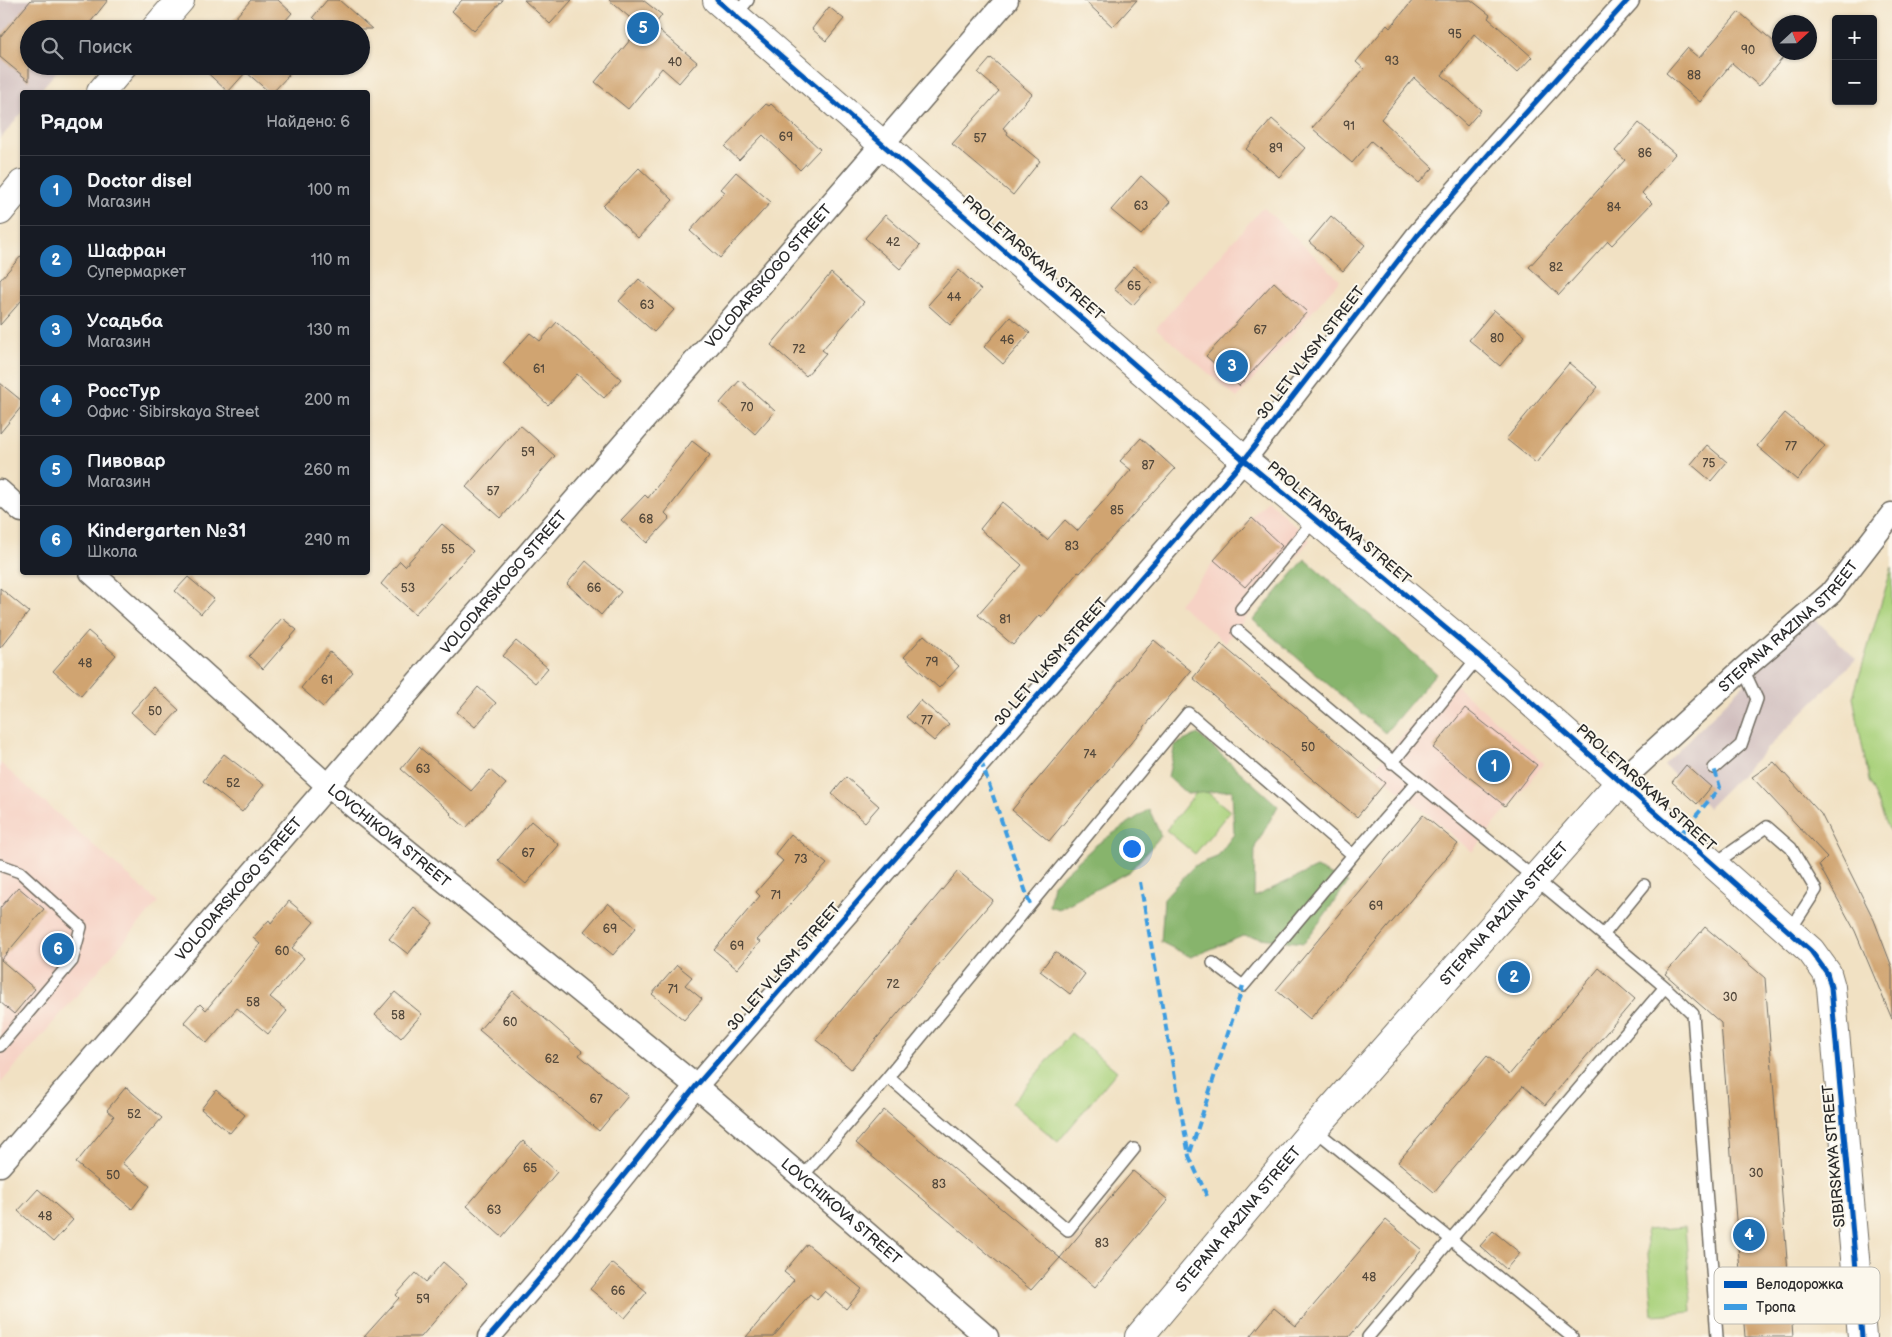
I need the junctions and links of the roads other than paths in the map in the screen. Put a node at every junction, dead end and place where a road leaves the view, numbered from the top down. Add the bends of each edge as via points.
1 (180, 0) edge
2 (1007, 0) edge
3 (1628, 0) edge
4 (734, 5) edge
5 (163, 20) edge
6 (115, 75) edge
7 (103, 90) edge
8 (884, 144) junction
9 (20, 186) edge
10 (0, 211) edge
11 (1244, 460) junction
12 (0, 491) edge
13 (20, 509) edge
14 (1892, 514) edge
15 (1315, 519) junction
16 (93, 575) edge
17 (1241, 609) dead end
18 (1238, 630) dead end
19 (1479, 656) junction
20 (1743, 669) junction
21 (1392, 763) junction
22 (1714, 768) dead end
23 (1621, 781) junction
24 (1416, 783) junction
25 (326, 785) junction
26 (1353, 855) junction
27 (1714, 864) junction
28 (0, 865) edge
29 (1536, 878) junction
30 (1644, 886) dead end
31 (1789, 932) junction
32 (1603, 935) junction
33 (1213, 963) dead end
34 (1826, 973) joint
35 (1665, 987) junction
36 (0, 1046) edge
37 (888, 1077) junction
38 (696, 1086) junction
39 (1314, 1129) junction
40 (1134, 1149) dead end
41 (0, 1165) edge
42 (801, 1178) junction
43 (1450, 1240) junction
44 (1856, 1267) edge
45 (1714, 1297) edge
46 (1716, 1324) edge
47 (1861, 1324) edge
48 (488, 1337) edge
49 (986, 1337) edge
50 (1138, 1337) edge
51 (1368, 1337) edge
52 (1572, 1337) edge
53 (1717, 1337) edge
54 (1862, 1337) edge

1 - 5 street
2 - 8 street, VOLODARSKOGO STREET
3 - 11 street, 30 LET VLKSM STREET via 1417,236
4 - 8 street, PROLETARSKAYA STREET
6 - 7 street
8 - 11 street, PROLETARSKAYA STREET
8 - 25 street, VOLODARSKOGO STREET
9 - 10 street
11 - 15 street, PROLETARSKAYA STREET
11 - 38 street, 30 LET VLKSM STREET
12 - 13 street
14 - 20 street, STEPANA RAZINA STREET via 1831,593
15 - 17 lane
15 - 19 street, PROLETARSKAYA STREET
16 - 25 street, LOVCHIKOVA STREET
18 - 21 lane
19 - 21 lane
19 - 23 street, PROLETARSKAYA STREET
20 - 22 lane via 1757,699 1741,745
20 - 23 street, STEPANA RAZINA STREET
21 - 24 lane
23 - 27 street, PROLETARSKAYA STREET
23 - 29 street, STEPANA RAZINA STREET
24 - 26 lane
24 - 29 lane
25 - 38 street, LOVCHIKOVA STREET
25 - 41 street, VOLODARSKOGO STREET
26 - 33 lane via 1242,986
26 - 37 lane via 1188,713
27 - 31 street, PROLETARSKAYA STREET
27 - 31 lane via 1767,827 1791,848 1816,890
28 - 36 lane via 20,872 81,928 72,961
29 - 32 lane
29 - 39 street, STEPANA RAZINA STREET
30 - 32 lane
31 - 34 street, PROLETARSKAYA STREET via 1811,951
32 - 35 lane
34 - 44 street, SIBIRSKAYA STREET via 1833,1004
35 - 43 lane
35 - 45 lane via 1693,1014
37 - 40 lane via 1068,1230
37 - 42 lane
38 - 42 street, LOVCHIKOVA STREET
38 - 48 street, 30 LET VLKSM STREET via 548,1269
39 - 43 lane
39 - 50 street, STEPANA RAZINA STREET
42 - 49 street, LOVCHIKOVA STREET
43 - 51 lane
43 - 52 lane
46 - 53 lane
47 - 54 street, SIBIRSKAYA STREET

